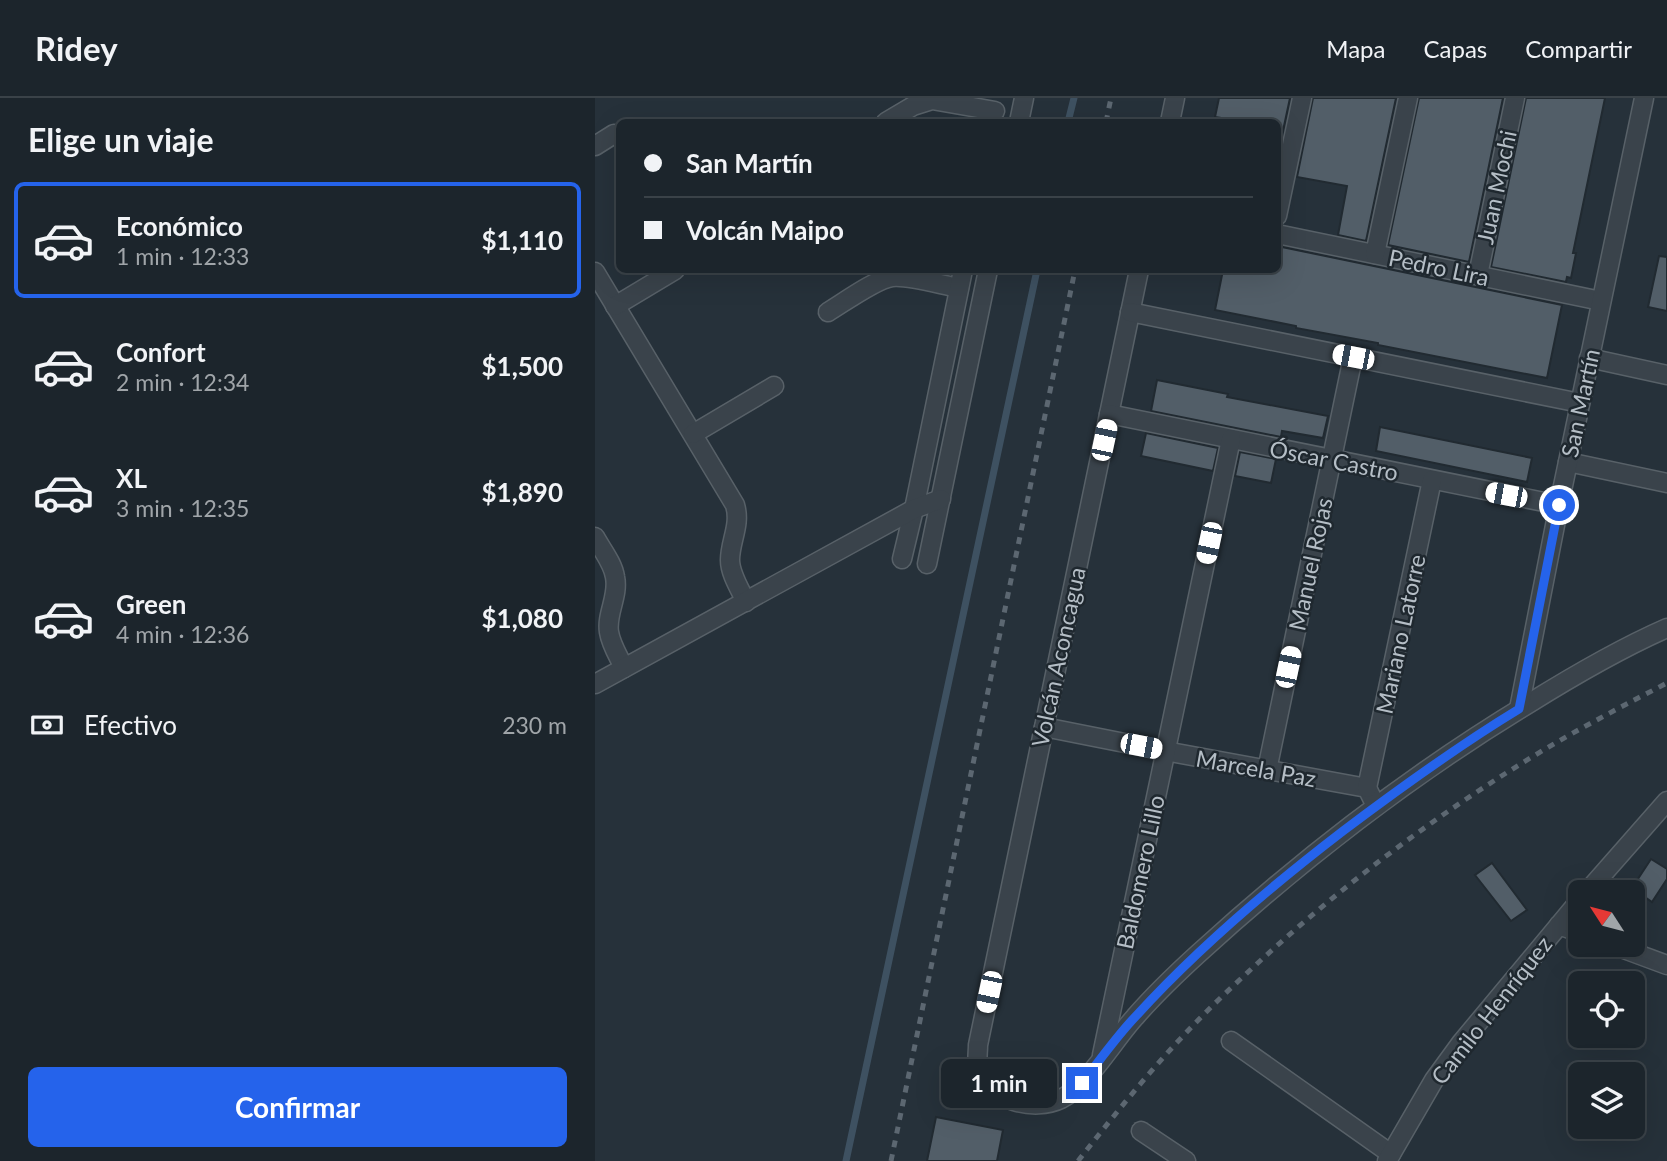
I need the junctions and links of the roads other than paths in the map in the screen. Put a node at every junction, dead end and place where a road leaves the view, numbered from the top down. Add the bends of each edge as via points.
1 (1024, 98) edge
2 (1175, 98) edge
3 (1302, 98) edge
4 (1408, 98) edge
5 (1514, 98) edge
6 (1644, 98) edge
7 (995, 111) edge
8 (891, 119) edge
9 (1020, 119) edge
10 (1171, 119) edge
11 (614, 134) dead end
12 (595, 146) edge
13 (1281, 197) edge
14 (1281, 235) edge
15 (1375, 254) junction
16 (595, 272) edge
17 (670, 273) edge
18 (962, 273) edge
19 (987, 273) edge
20 (1138, 273) edge
21 (1478, 275) junction
22 (959, 288) junction
23 (1601, 301) junction
24 (615, 306) junction
25 (828, 312) dead end
26 (1130, 312) junction
27 (1353, 357) junction
28 (1589, 358) junction
29 (1667, 375) edge
30 (774, 386) dead end
31 (1580, 403) junction
32 (1109, 414) junction
33 (693, 434) junction
34 (1231, 439) junction
35 (1331, 459) junction
36 (1568, 462) junction
37 (1432, 480) junction
38 (1667, 483) edge
39 (941, 499) junction
40 (1559, 505) junction
41 (914, 509) junction
42 (595, 537) edge
43 (902, 559) dead end
44 (927, 564) dead end
45 (745, 602) junction
46 (1667, 628) edge
47 (625, 668) junction
48 (595, 684) edge
49 (1519, 709) junction
50 (1044, 727) junction
51 (1165, 751) junction
52 (1267, 770) junction
53 (1367, 789) junction
54 (1667, 801) edge
55 (1376, 806) junction
56 (1598, 880) edge
57 (1568, 914) edge
58 (1559, 925) junction
59 (1568, 928) edge
60 (1645, 957) edge
61 (1667, 965) edge
62 (1231, 1041) dead end
63 (1101, 1058) junction
64 (1141, 1130) dead end
65 (1389, 1157) edge
66 (1186, 1161) edge

1 - 9 street
2 - 10 street
3 - 13 street
4 - 15 street
5 - 21 street, Juan Mochi
6 - 23 street, San Martín
7 - 8 street via 932,100
11 - 12 street
14 - 15 street, Pedro Lira
15 - 21 street, Pedro Lira
16 - 24 street
17 - 24 street
18 - 22 street
19 - 39 street
20 - 26 street, Volcán Aconcagua
21 - 23 street, Pedro Lira
22 - 25 street via 891,277
22 - 41 street
23 - 28 street, San Martín
24 - 33 street
26 - 27 street
26 - 32 street, Volcán Aconcagua
27 - 31 street
27 - 35 street, Manuel Rojas
28 - 29 street
28 - 31 street, San Martín
30 - 33 street
31 - 36 street, San Martín
32 - 34 street, Óscar Castro
32 - 50 street, Volcán Aconcagua
33 - 45 street via 735,505 738,521 730,566
34 - 35 street, Óscar Castro
34 - 51 street, Baldomero Lillo
35 - 37 street, Óscar Castro
35 - 52 street, Manuel Rojas
36 - 38 street
36 - 40 street, San Martín
37 - 40 street, Óscar Castro
37 - 53 street, Mariano Latorre
39 - 41 street
39 - 44 street
40 - 49 street, San Martín
41 - 43 street
41 - 45 street
42 - 47 street via 616,579 608,624
45 - 47 street
46 - 49 street
47 - 48 street
49 - 55 street
50 - 51 street, Marcela Paz
50 - 63 street, Volcán Aconcagua via 977,1064 988,1086 1005,1097 1048,1104 1071,1093
51 - 52 street, Marcela Paz
51 - 63 street, Baldomero Lillo
52 - 53 street, Marcela Paz
53 - 55 street
54 - 56 street
55 - 63 street via 1196,956 1134,1017
57 - 58 street, Camilo Henríquez
58 - 59 street
58 - 65 street, Camilo Henríquez via 1461,1043
60 - 61 street
62 - 65 street
64 - 66 street

